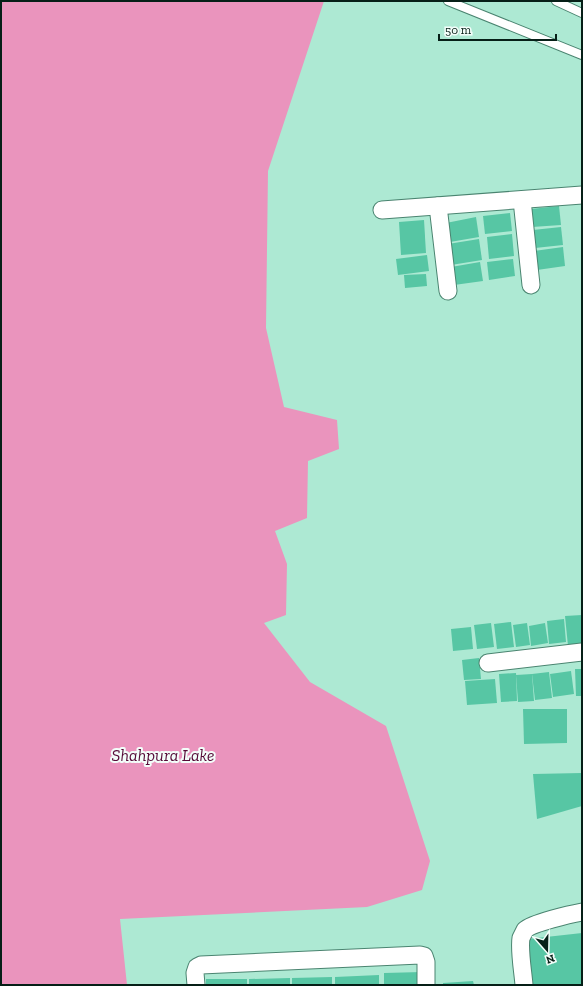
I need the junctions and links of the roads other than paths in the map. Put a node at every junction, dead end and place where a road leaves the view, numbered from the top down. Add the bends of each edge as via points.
1 (448, 1) edge
2 (556, 1) edge
3 (582, 13) edge
4 (582, 55) edge
5 (582, 195) edge
6 (522, 200) junction
7 (438, 206) junction
8 (382, 210) dead end
9 (531, 285) dead end
10 (448, 291) dead end
11 (582, 652) edge
12 (488, 663) dead end
13 (582, 912) edge
14 (196, 985) edge
15 (426, 985) edge
16 (524, 985) edge

1 - 4 lane
2 - 3 lane
5 - 6 street
6 - 7 street
6 - 9 street
7 - 8 street
7 - 10 street
11 - 12 street
13 - 16 street via 526,929 521,937
14 - 15 street via 195,972 201,965 420,955 424,956 426,962

